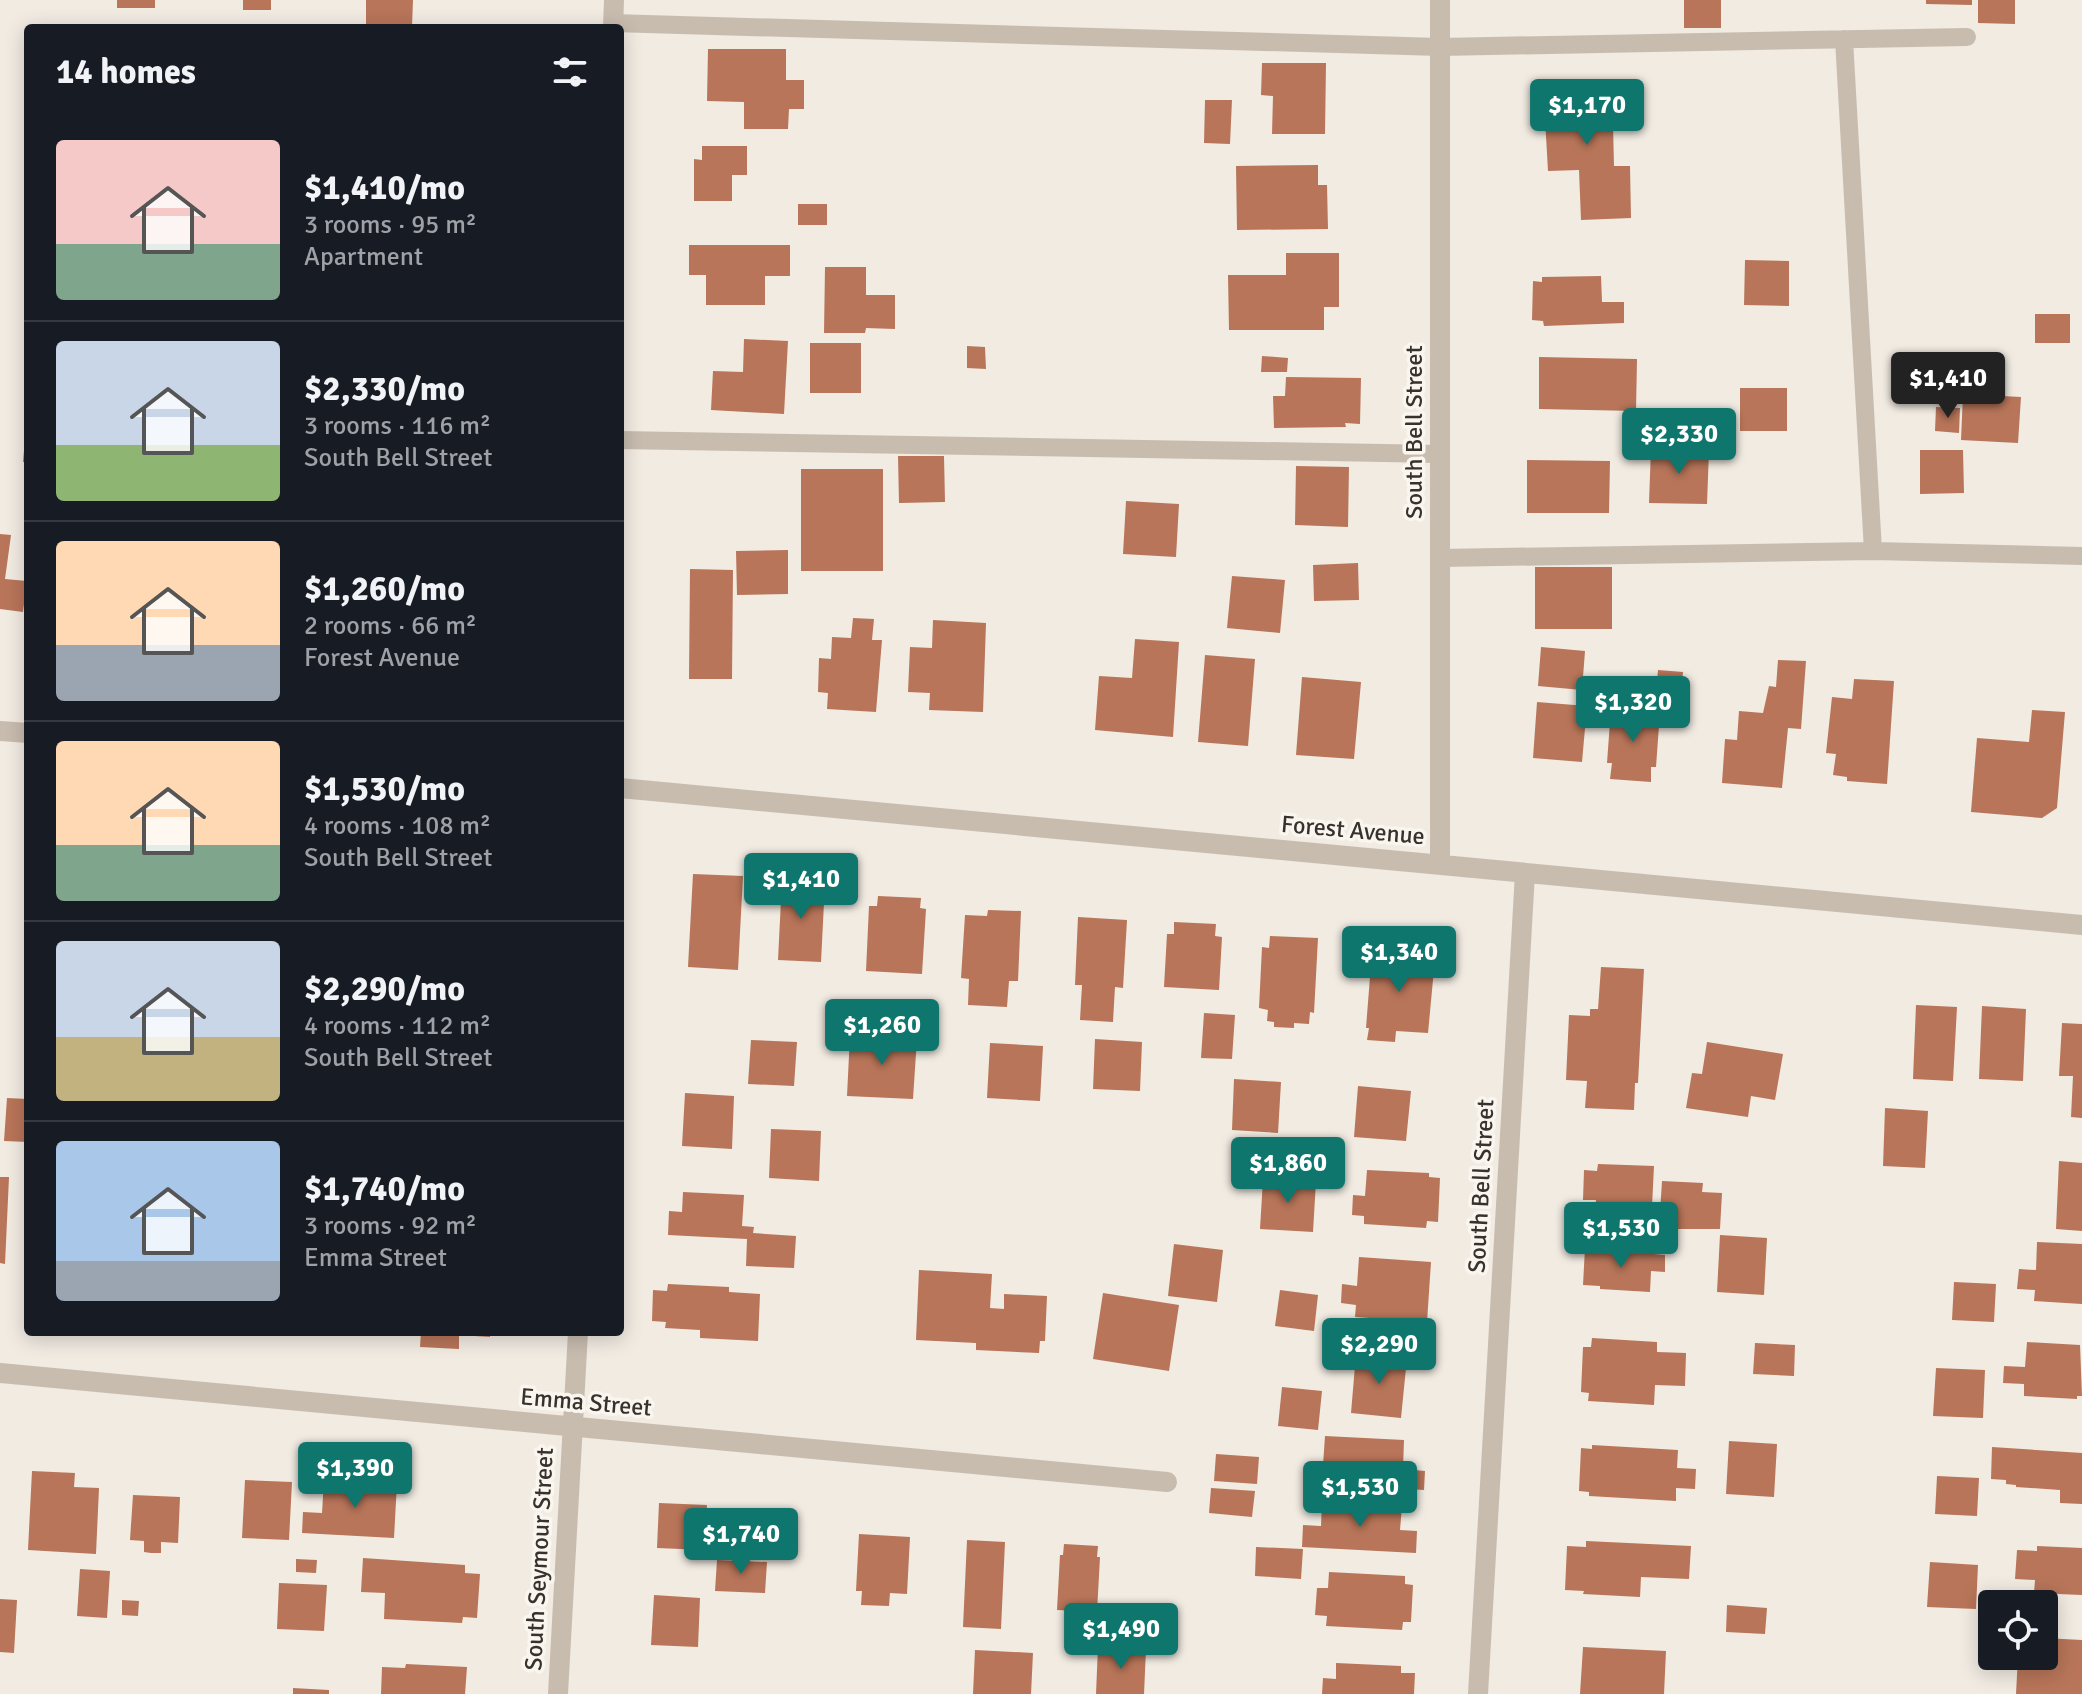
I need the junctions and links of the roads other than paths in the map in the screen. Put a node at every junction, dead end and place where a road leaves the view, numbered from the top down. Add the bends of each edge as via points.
1 (614, 0) edge
2 (1440, 0) edge
3 (613, 24) edge
4 (624, 26) edge
5 (1967, 37) dead end
6 (1844, 39) junction
7 (1440, 47) junction
8 (624, 440) edge
9 (1440, 454) junction
10 (1873, 551) junction
11 (2082, 556) edge
12 (1440, 558) junction
13 (0, 731) edge
14 (24, 733) edge
15 (624, 788) edge
16 (1440, 865) junction
17 (1525, 873) junction
18 (2082, 925) edge
19 (578, 1336) edge
20 (0, 1373) edge
21 (573, 1427) junction
22 (1167, 1482) dead end
23 (558, 1694) edge
24 (1478, 1694) edge

1 - 3 street
2 - 7 street, South Bell Street
4 - 7 lane
5 - 6 lane
6 - 7 lane
6 - 10 lane
7 - 9 street, South Bell Street
8 - 9 lane
9 - 12 street, South Bell Street
10 - 11 lane
10 - 12 lane
12 - 16 street, South Bell Street
13 - 14 street
15 - 16 street, Forest Avenue
16 - 17 street, Forest Avenue
17 - 18 street, Forest Avenue
17 - 24 street, South Bell Street
19 - 21 street, South Seymour Street
20 - 21 street, Emma Street
21 - 22 street, Emma Street
21 - 23 street, South Seymour Street

